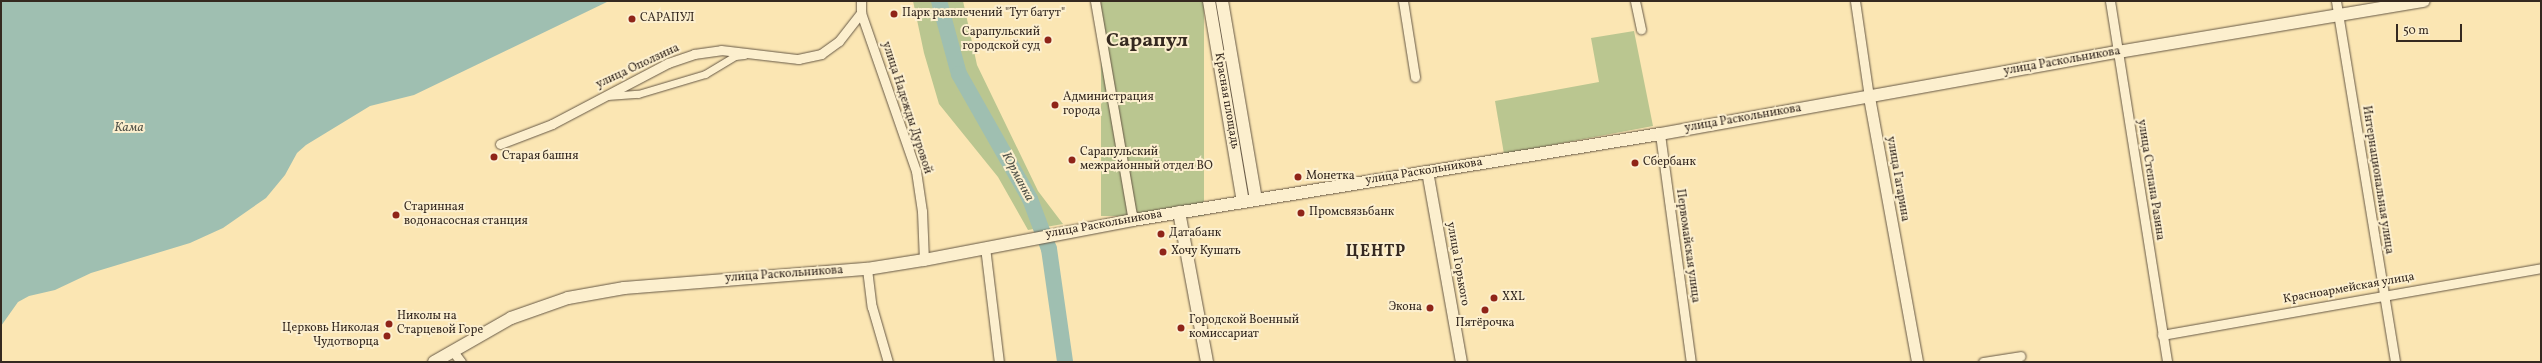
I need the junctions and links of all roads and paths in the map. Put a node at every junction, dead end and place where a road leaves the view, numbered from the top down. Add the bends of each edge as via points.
1 (861, 1) edge
2 (1095, 1) edge
3 (1209, 1) edge
4 (1222, 1) edge
5 (1403, 1) edge
6 (1635, 1) edge
7 (1855, 1) edge
8 (2110, 1) edge
9 (2336, 1) edge
10 (2424, 1) edge
11 (861, 13) junction
12 (2338, 15) junction
13 (1641, 29) dead end
14 (2118, 52) junction
15 (760, 53) junction
16 (1415, 77) dead end
17 (604, 96) junction
18 (1870, 97) junction
19 (1660, 134) junction
20 (500, 144) dead end
21 (1427, 171) junction
22 (1256, 199) junction
23 (1244, 201) junction
24 (1179, 212) junction
25 (1133, 220) junction
26 (990, 246) junction
27 (924, 260) junction
28 (2541, 268) edge
29 (867, 269) junction
30 (2384, 294) junction
31 (2162, 335) junction
32 (452, 350) junction
33 (2021, 356) dead end
34 (434, 362) edge
35 (461, 362) edge
36 (888, 362) edge
37 (999, 362) edge
38 (1207, 362) edge
39 (1461, 362) edge
40 (1691, 362) edge
41 (1917, 362) edge
42 (1983, 362) edge
43 (2167, 362) edge
44 (2395, 362) edge

1 - 11 street
2 - 25 street
3 - 23 main road, Красная площадь
4 - 22 main road, Красная площадь
5 - 16 street
6 - 13 street
7 - 18 street, улица Гагарина
8 - 14 street, улица Степана Разина
9 - 12 street, Интернациональная улица
10 - 12 main road, улица Раскольникова
11 - 15 street, улица Оползина via 839,41 821,54 798,58
11 - 27 street, улица Надежды Дуровой via 916,171 922,211
12 - 14 main road, улица Раскольникова
12 - 30 street, Интернациональная улица
14 - 18 main road, улица Раскольникова
14 - 31 street, улица Степана Разина
15 - 17 street via 735,56 705,74 638,94
15 - 17 street, улица Оползина via 721,50 694,54
17 - 20 street, улица Оползина via 552,124
18 - 19 main road, улица Раскольникова
18 - 41 street, улица Гагарина
19 - 21 main road, улица Раскольникова
19 - 40 street, Первомайская улица
21 - 22 main road, улица Раскольникова
21 - 39 street, улица Горького
22 - 23 main road, улица Раскольникова
23 - 24 main road, улица Раскольникова
24 - 25 main road, улица Раскольникова
24 - 38 main road
25 - 26 main road, улица Раскольникова
26 - 27 main road, улица Раскольникова
26 - 37 street
27 - 29 main road, улица Раскольникова
28 - 30 street, Красноармейская улица
29 - 32 main road, улица Раскольникова via 624,288 568,298 511,318
29 - 36 street via 872,307
30 - 31 street, Красноармейская улица
30 - 44 street, Интернациональная улица
31 - 43 street, улица Степана Разина
32 - 34 main road, улица Раскольникова
32 - 35 street
33 - 42 street

